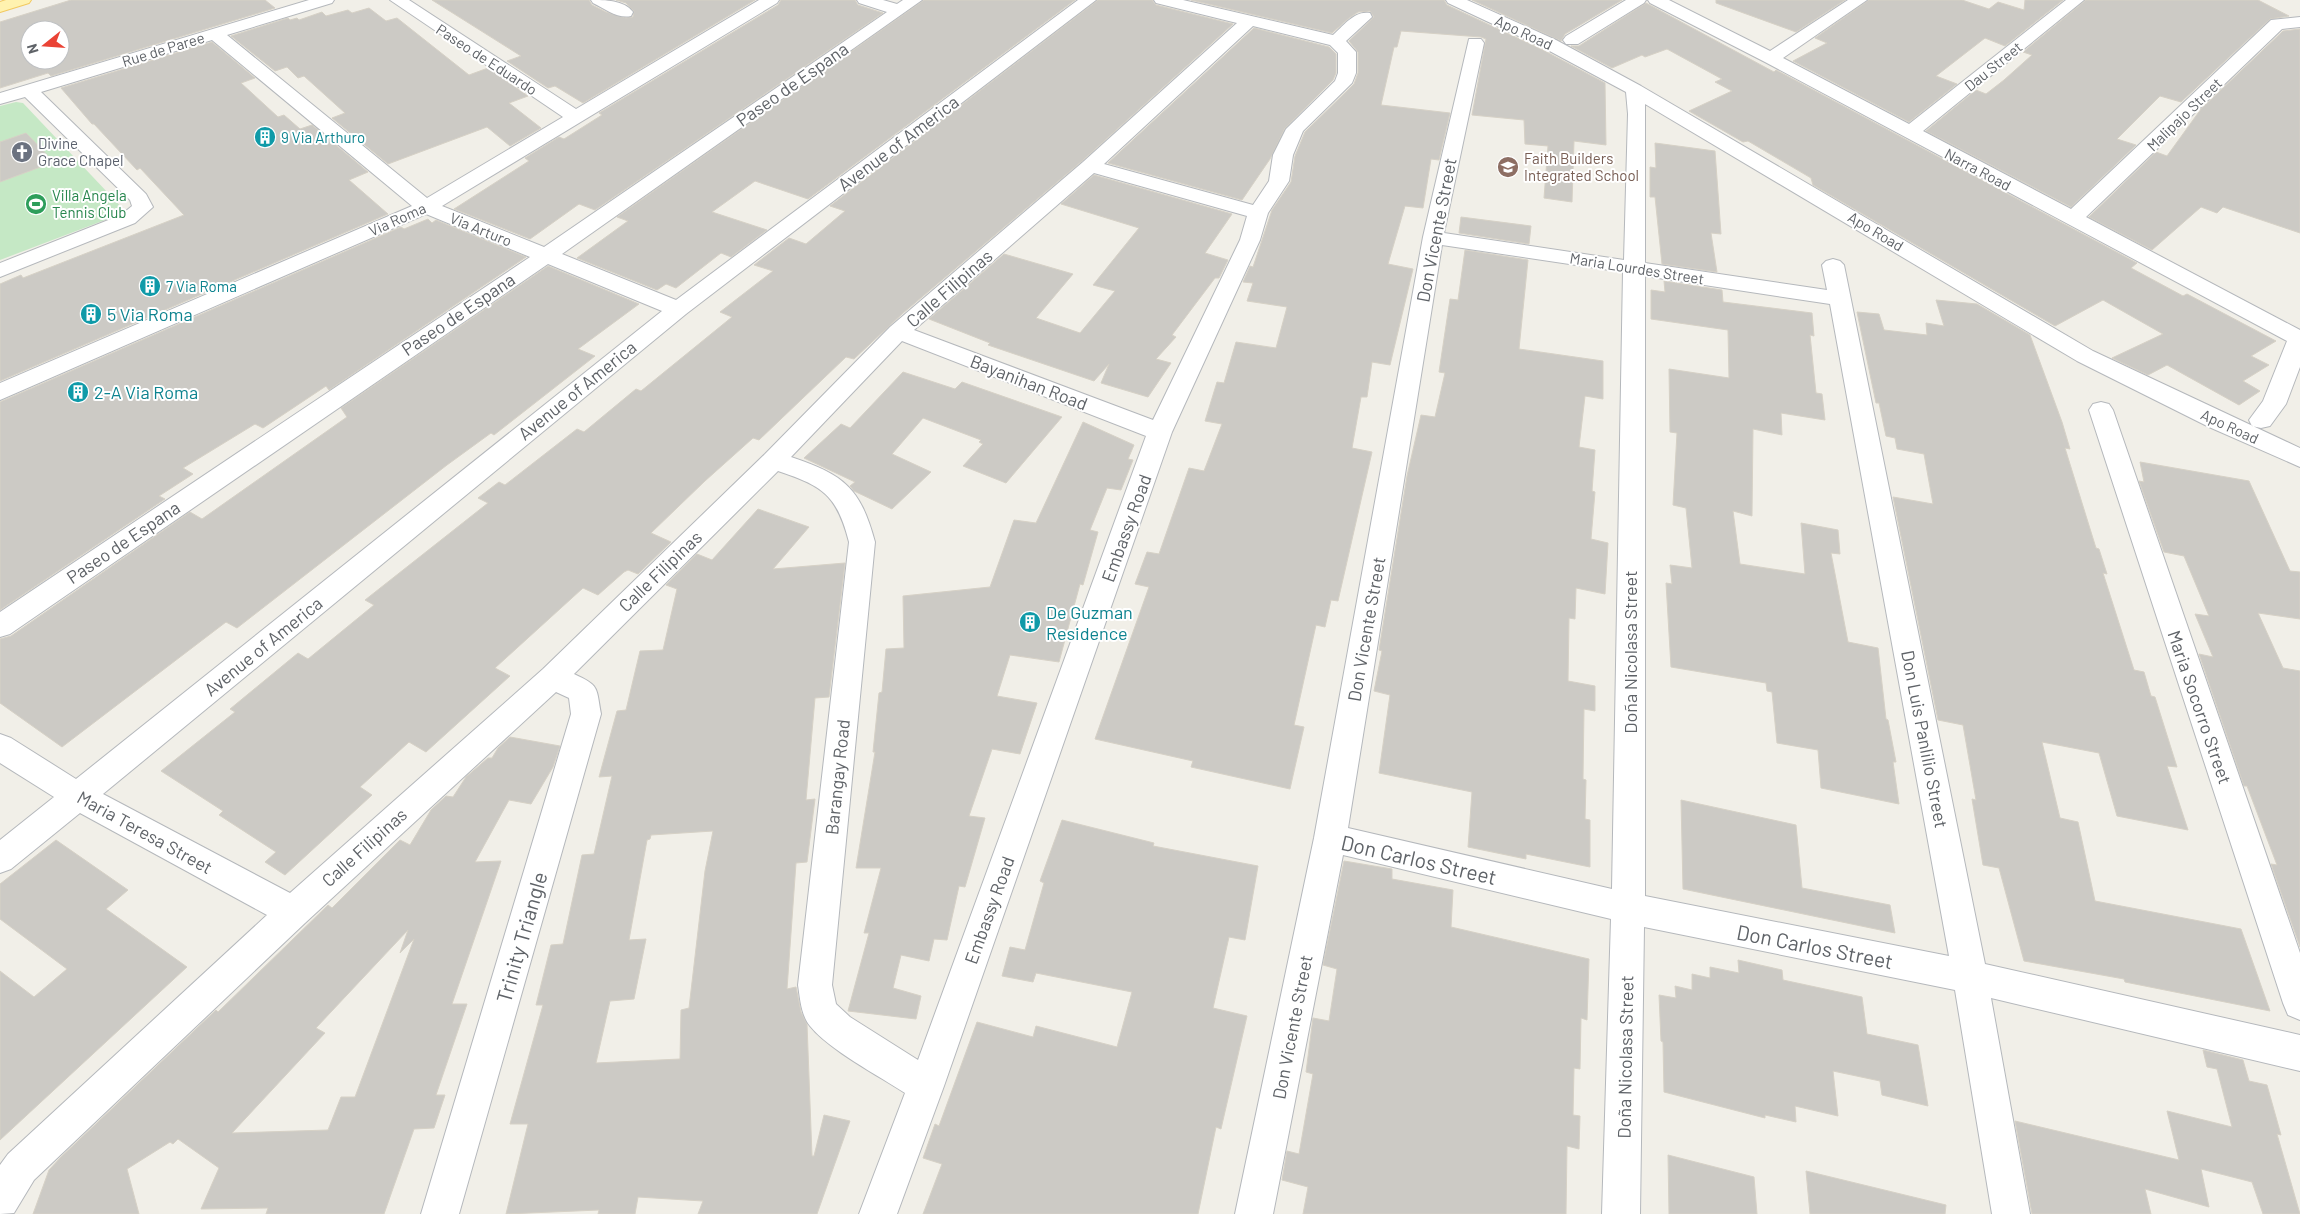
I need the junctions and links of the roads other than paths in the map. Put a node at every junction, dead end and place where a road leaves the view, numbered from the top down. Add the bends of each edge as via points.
1 (23, 0) edge
2 (326, 0) edge
3 (398, 0) edge
4 (599, 0) edge
5 (771, 0) edge
6 (865, 0) edge
7 (1088, 0) edge
8 (1162, 0) edge
9 (1454, 0) edge
10 (1638, 0) edge
11 (1656, 0) edge
12 (1859, 0) edge
13 (2076, 0) edge
14 (907, 5) edge
15 (0, 7) edge
16 (624, 12) dead end
17 (1364, 17) dead end
18 (1249, 21) junction
19 (2300, 22) edge
20 (214, 33) junction
21 (1572, 40) dead end
22 (1336, 41) junction
23 (1475, 43) dead end
24 (1772, 58) junction
25 (28, 90) junction
26 (1635, 90) junction
27 (0, 99) edge
28 (577, 118) junction
29 (1909, 133) junction
30 (1090, 166) junction
31 (426, 207) junction
32 (1258, 213) junction
33 (2073, 219) junction
34 (1433, 238) junction
35 (547, 254) junction
36 (1832, 265) dead end
37 (1634, 267) junction
38 (0, 271) edge
39 (1840, 299) junction
40 (678, 309) junction
41 (898, 332) junction
42 (2300, 339) edge
43 (0, 392) edge
44 (2101, 410) dead end
45 (2261, 420) dead end
46 (1160, 432) junction
47 (2300, 458) edge
48 (774, 460) junction
49 (0, 626) edge
50 (552, 677) junction
51 (0, 747) edge
52 (78, 796) junction
53 (1330, 838) junction
54 (0, 859) edge
55 (1628, 908) junction
56 (293, 912) junction
57 (1970, 977) junction
58 (2300, 1004) edge
59 (2300, 1053) edge
60 (926, 1086) junction
61 (0, 1199) edge
62 (440, 1214) edge
63 (878, 1214) edge
64 (1254, 1214) edge
65 (1621, 1214) edge
66 (2011, 1214) edge

1 - 15 main road
2 - 20 street, Rue de Paree
3 - 28 street, Paseo de Eduardo
4 - 16 street
5 - 28 street, Via Roma
6 - 14 street
7 - 40 street, Avenue of America
8 - 18 street
9 - 26 street, Apo Road via 1550,44
10 - 21 street
11 - 24 street, Narra Road
12 - 24 street
13 - 29 street, Dau Street
14 - 35 street, Paseo de Espana
17 - 22 street
18 - 22 street
18 - 30 street, Calle Filipinas
19 - 33 street, Malipajo Street via 2277,24
20 - 25 street, Rue de Paree
20 - 31 street, Via Arturo
22 - 32 street, Embassy Road via 1347,52 1347,74 1343,83 1295,129 1283,155 1279,181
23 - 34 street, Don Vicente Street
24 - 29 street, Narra Road
25 - 27 street, Rue de Paree
25 - 38 street via 139,198 143,208 128,219
26 - 37 street, Doña Nicolasa Street
26 - 47 street, Apo Road via 2085,356
28 - 31 street, Via Roma
29 - 33 street, Narra Road
30 - 32 street
30 - 41 street, Calle Filipinas
31 - 35 street, Via Arturo
31 - 43 street, Via Roma
32 - 46 street, Embassy Road via 1250,240
33 - 42 street, Narra Road
34 - 37 street, Maria Lourdes Street
34 - 53 street, Don Vicente Street
35 - 40 street, Via Arturo
35 - 49 street, Paseo de Espana
36 - 39 street, Don Luis Panlilio Street
37 - 39 street, Maria Lourdes Street
37 - 55 street, Doña Nicolasa Street
39 - 57 street, Don Luis Panlilio Street
40 - 52 street, Avenue of America
41 - 46 street, Bayanihan Road
41 - 48 street, Calle Filipinas
42 - 45 street via 2274,404
44 - 58 street, Maria Socorro Street
46 - 60 street, Embassy Road
48 - 50 street, Calle Filipinas
48 - 60 street, Barangay Road via 832,483 847,500 862,542 815,985 821,1013 838,1029
50 - 56 street, Calle Filipinas
50 - 62 street, Trinity Triangle via 582,691 586,714
51 - 52 street, Maria Teresa Street
52 - 54 street, Avenue of America
52 - 56 street, Maria Teresa Street
53 - 55 street, Don Carlos Street
53 - 64 street, Don Vicente Street
55 - 57 street, Don Carlos Street
55 - 65 street, Doña Nicolasa Street
56 - 61 street, Calle Filipinas via 21,1167
57 - 59 street, Don Carlos Street
57 - 66 street, Don Luis Panlilio Street
60 - 63 street, Embassy Road

